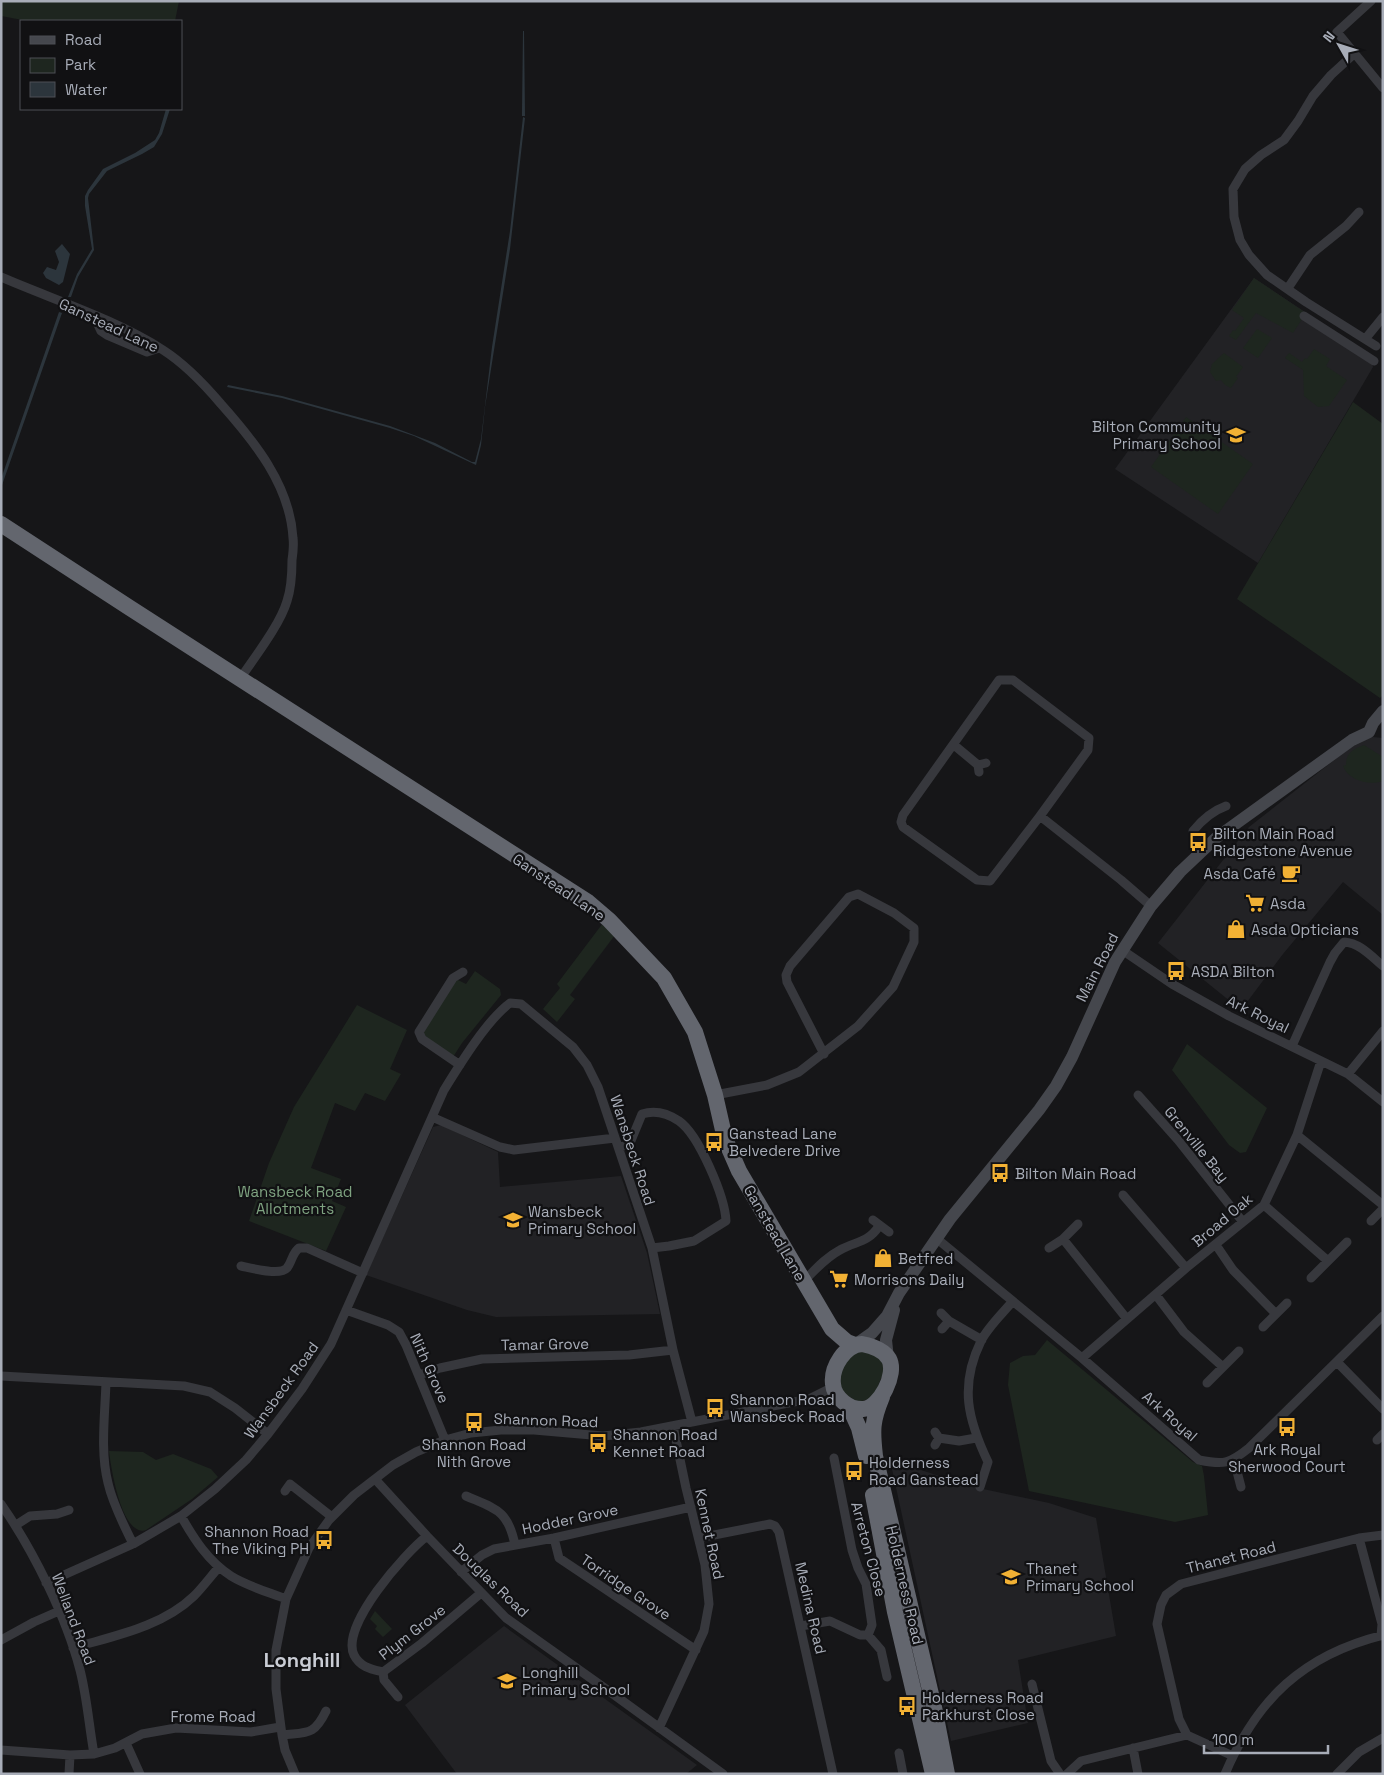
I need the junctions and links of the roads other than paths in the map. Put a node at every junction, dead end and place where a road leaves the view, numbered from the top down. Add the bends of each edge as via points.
1 (1371, 1) edge
2 (1355, 53) junction
3 (1383, 88) edge
4 (1358, 217) dead end
5 (1, 277) edge
6 (1288, 288) junction
7 (1304, 316) dead end
8 (1383, 317) edge
9 (1366, 338) junction
10 (1376, 346) dead end
11 (1374, 360) dead end
12 (1, 524) edge
13 (240, 679) junction
14 (1383, 711) edge
15 (954, 745) junction
16 (981, 767) dead end
17 (1226, 806) dead end
18 (1040, 816) junction
19 (1193, 831) dead end
20 (1151, 906) junction
21 (1122, 950) junction
22 (1383, 966) edge
23 (463, 972) dead end
24 (1383, 1031) edge
25 (1292, 1046) junction
26 (824, 1054) junction
27 (1321, 1061) junction
28 (460, 1065) junction
29 (1348, 1074) junction
30 (716, 1095) junction
31 (1138, 1095) dead end
32 (1383, 1102) edge
33 (432, 1117) junction
34 (1297, 1135) junction
35 (616, 1138) junction
36 (619, 1148) junction
37 (1123, 1195) dead end
38 (1264, 1205) junction
39 (1383, 1207) edge
40 (1370, 1221) dead end
41 (1243, 1222) junction
42 (1078, 1224) dead end
43 (889, 1232) dead end
44 (936, 1238) junction
45 (1063, 1239) junction
46 (1347, 1242) dead end
47 (1216, 1245) junction
48 (652, 1248) junction
49 (1049, 1248) dead end
50 (1328, 1261) junction
51 (241, 1266) dead end
52 (1186, 1268) junction
53 (363, 1274) junction
54 (1311, 1278) dead end
55 (804, 1281) junction
56 (899, 1293) junction
57 (1156, 1295) junction
58 (1012, 1302) junction
59 (1287, 1303) dead end
60 (346, 1310) junction
61 (941, 1313) dead end
62 (1276, 1314) junction
63 (1383, 1316) edge
64 (1127, 1318) junction
65 (949, 1320) junction
66 (1263, 1327) dead end
67 (832, 1328) junction
68 (942, 1329) dead end
69 (982, 1340) junction
70 (855, 1345) junction
71 (673, 1350) junction
72 (1239, 1351) dead end
73 (1082, 1358) junction
74 (888, 1359) junction
75 (1337, 1362) junction
76 (1223, 1367) junction
77 (835, 1372) junction
78 (419, 1375) junction
79 (1, 1376) edge
80 (106, 1382) junction
81 (1207, 1383) dead end
82 (815, 1397) junction
83 (882, 1397) junction
84 (848, 1406) junction
85 (1383, 1409) edge
86 (692, 1422) junction
87 (673, 1426) junction
88 (268, 1434) junction
89 (936, 1438) dead end
90 (976, 1438) junction
91 (446, 1440) junction
92 (834, 1458) dead end
93 (1234, 1460) junction
94 (374, 1478) junction
95 (980, 1487) dead end
96 (1241, 1487) dead end
97 (285, 1491) dead end
98 (466, 1496) dead end
99 (1, 1504) edge
100 (691, 1506) junction
101 (69, 1510) dead end
102 (181, 1516) junction
103 (332, 1517) junction
104 (16, 1525) junction
105 (1383, 1535) edge
106 (427, 1536) junction
107 (554, 1538) junction
108 (699, 1538) junction
109 (1359, 1538) junction
110 (133, 1544) junction
111 (515, 1545) junction
112 (220, 1567) junction
113 (461, 1572) junction
114 (46, 1583) junction
115 (481, 1593) junction
116 (286, 1599) junction
117 (59, 1611) junction
118 (801, 1626) junction
119 (868, 1635) junction
120 (1382, 1636) edge
121 (1, 1640) edge
122 (73, 1648) junction
123 (696, 1650) junction
124 (383, 1672) junction
125 (887, 1677) dead end
126 (1032, 1684) dead end
127 (398, 1698) dead end
128 (326, 1711) dead end
129 (659, 1728) junction
130 (281, 1731) junction
131 (1187, 1735) junction
132 (1383, 1738) edge
133 (126, 1743) junction
134 (1133, 1748) junction
135 (1, 1750) edge
136 (70, 1754) junction
137 (94, 1754) junction
138 (1233, 1756) junction
139 (902, 1757) dead end
140 (69, 1774) edge
141 (140, 1774) edge
142 (295, 1774) edge
143 (723, 1774) edge
144 (833, 1774) edge
145 (903, 1774) edge
146 (933, 1774) edge
147 (947, 1774) edge
148 (1060, 1774) edge
149 (1067, 1774) edge
150 (1138, 1774) edge
151 (1226, 1774) edge
152 (1337, 1774) edge

1 - 2 street via 1337,32
2 - 3 street
2 - 6 street via 1313,96 1284,140 1245,169 1232,189 1240,240 1261,270
4 - 6 street via 1310,255
5 - 13 street, Ganstead Lane via 94,316 159,348 209,390 263,455 281,491 288,514 293,537 292,571 284,610
6 - 9 street
7 - 11 street
8 - 9 street
9 - 10 street
12 - 13 highway, Ganstead Lane
13 - 30 highway, Ganstead Lane via 588,902 609,920 664,978 695,1032
14 - 20 main road, Main Road via 1370,732 1352,740 1216,838 1180,872
15 - 16 street
15 - 18 street via 999,680 1013,680 1089,738 1088,750
15 - 18 street via 903,815 903,827 977,880 990,882
17 - 19 street via 1202,821
18 - 20 street
20 - 21 main road, Main Road
21 - 25 street, Ark Royal via 1172,984
21 - 44 main road, Main Road via 1056,1086
22 - 25 street via 1353,942 1344,942 1334,953
23 - 28 street via 453,978 419,1032 422,1039
24 - 29 street
25 - 27 street, Ark Royal
26 - 26 street via 858,1026 893,987 914,942 914,928 858,894 849,896 786,975
26 - 30 street via 798,1072 767,1085
27 - 29 street, Ark Royal
27 - 34 street, Broad Oak
28 - 33 street, Wansbeck Road
28 - 35 street, Wansbeck Road via 500,1010 510,1003 521,1004 573,1047 587,1065
29 - 32 street, Ark Royal
30 - 55 highway, Ganstead Lane via 726,1139 739,1171
31 - 41 street, Grenville Bay via 1145,1110 1180,1143
33 - 35 street via 514,1150
33 - 53 street, Wansbeck Road
34 - 38 street, Broad Oak
34 - 39 street
35 - 36 street, Wansbeck Road
36 - 48 street, Wansbeck Road
36 - 48 street via 630,1142 642,1114 652,1111 663,1113 679,1121 707,1160 726,1210 726,1221 694,1241
37 - 52 street via 1126,1205
38 - 41 street, Broad Oak
38 - 50 street
39 - 40 street
41 - 47 street, Broad Oak
42 - 45 street
43 - 55 street via 876,1223 873,1235 826,1259
44 - 56 main road, Main Road
44 - 58 street, Ark Royal
45 - 49 street
45 - 64 street
46 - 50 street
47 - 52 street, Broad Oak
47 - 62 street via 1233,1270
48 - 71 street, Wansbeck Road
50 - 54 street
51 - 53 street via 284,1271 295,1251 307,1248
52 - 57 street, Broad Oak
53 - 60 street, Wansbeck Road
55 - 67 highway, Ganstead Lane
56 - 70 main road, Main Road via 887,1316 869,1336
56 - 74 main road, Main Road via 887,1335
57 - 64 street, Broad Oak
57 - 76 street via 1184,1332
58 - 69 street
58 - 73 street, Ark Royal
59 - 62 street
60 - 78 street, Nith Grove via 399,1332
60 - 88 street, Wansbeck Road via 302,1389
61 - 65 street
62 - 66 street
63 - 75 street
64 - 73 street, Broad Oak
65 - 68 street
65 - 69 street
67 - 70 highway, Ganstead Lane via 846,1342
67 - 77 highway, Ganstead Lane
69 - 90 street via 968,1387 969,1414
70 - 74 highway via 875,1348
70 - 77 highway via 844,1353
71 - 78 street, Tamar Grove via 629,1355 482,1359
71 - 86 street, Wansbeck Road
72 - 76 street
73 - 93 street, Ark Royal via 1199,1460 1217,1464
74 - 83 highway via 890,1372
75 - 85 street
75 - 93 street
76 - 81 street
77 - 82 street, Shannon Road via 832,1387
77 - 84 highway via 836,1394
78 - 91 street, Nith Grove
79 - 80 street
80 - 88 street via 184,1386 210,1392
80 - 110 street via 104,1463 116,1509
82 - 84 street, Shannon Road
82 - 86 street, Shannon Road
83 - 84 highway via 868,1408
83 - 147 highway, Holderness Road via 872,1428 875,1456
84 - 146 highway, Holderness Road via 863,1445 895,1612
86 - 87 street, Shannon Road
87 - 91 street, Shannon Road via 603,1436 501,1430
87 - 100 street, Kennet Road
88 - 102 street, Wansbeck Road via 246,1460
89 - 90 street via 959,1441
90 - 95 street via 988,1462
91 - 94 street, Shannon Road via 416,1452
92 - 119 street, Arreton Close via 839,1469 852,1550 866,1584 872,1625
93 - 96 street
94 - 103 street, Shannon Road
94 - 106 street, Douglas Road
97 - 103 street via 290,1484
98 - 111 street via 503,1515 512,1528
99 - 104 street, Welland Road
100 - 107 street, Hodder Grove
100 - 108 street, Kennet Road
101 - 104 street via 30,1516
102 - 110 street, Wansbeck Road
102 - 112 street via 195,1541
103 - 116 street, Shannon Road via 309,1548
104 - 114 street, Welland Road
105 - 109 street, Thanet Road
106 - 113 street, Douglas Road
106 - 124 street, Plym Grove via 384,1581 355,1628 352,1642 357,1660 366,1667
107 - 111 street, Hodder Grove
107 - 123 street, Torridge Grove via 559,1558
108 - 118 street, Medina Road via 762,1525 775,1526 780,1532
108 - 123 street, Kennet Road via 709,1604
109 - 120 street via 1382,1624
109 - 131 street, Thanet Road via 1180,1584 1166,1595 1157,1624 1179,1719
110 - 114 street, Wansbeck Road
111 - 113 street, Hodder Grove via 494,1549
112 - 116 street via 232,1576
112 - 122 street via 192,1597 161,1619
113 - 115 street, Douglas Road
114 - 117 street, Welland Road
115 - 124 street, Plym Grove
115 - 129 street, Douglas Road via 506,1618
116 - 130 street, Shannon Road via 276,1650
117 - 121 street
117 - 122 street, Welland Road
118 - 119 street via 830,1622 860,1635
118 - 144 street, Medina Road
119 - 125 street via 881,1650
120 - 138 street via 1361,1641 1317,1660 1285,1685 1264,1705
122 - 137 street, Welland Road
123 - 129 street, Kennet Road
124 - 127 street via 384,1680
126 - 148 street via 1051,1762
128 - 130 street, Frome Road via 319,1725 310,1732
129 - 143 street, Douglas Road
130 - 133 street, Frome Road via 176,1728 142,1734
130 - 142 street, Shannon Road
131 - 134 street
131 - 138 street
132 - 152 street via 1359,1752
133 - 137 street, Frome Road
133 - 141 street
134 - 149 street via 1081,1761
134 - 150 street
135 - 136 street, Frome Road
136 - 137 street, Frome Road
136 - 140 street
138 - 151 street
139 - 145 street

